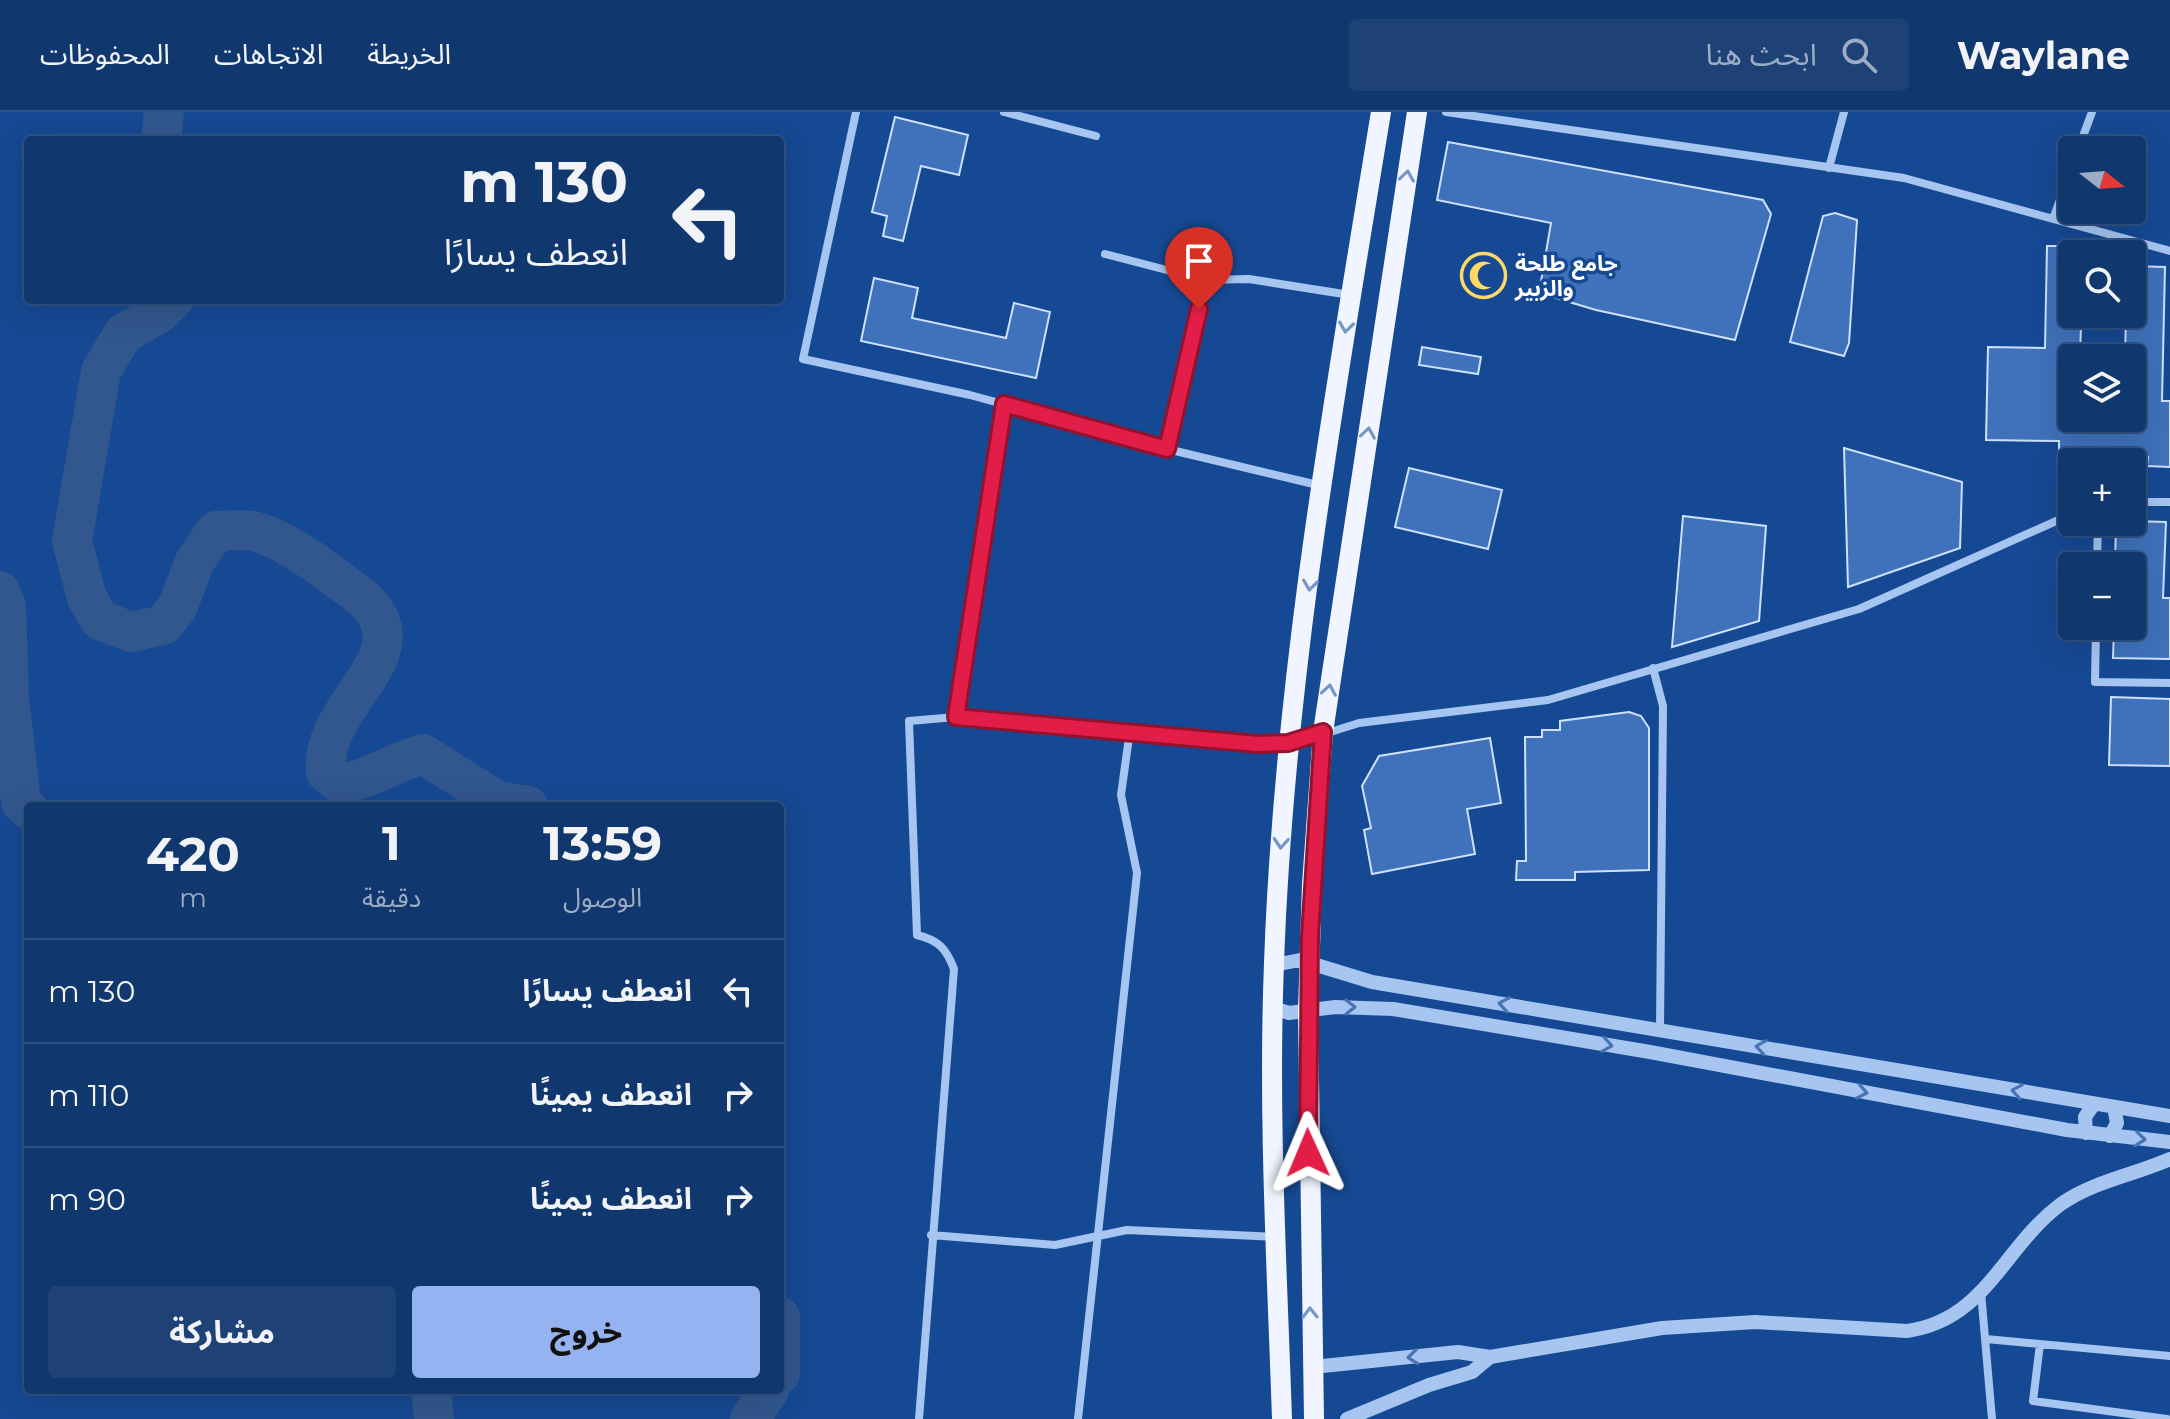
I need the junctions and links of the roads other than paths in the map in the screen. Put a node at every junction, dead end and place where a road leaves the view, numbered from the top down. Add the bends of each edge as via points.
1 (856, 112) edge
2 (1004, 112) edge
3 (1381, 112) edge
4 (1417, 112) edge
5 (1446, 112) edge
6 (1844, 112) edge
7 (2092, 112) edge
8 (1096, 136) dead end
9 (2083, 136) edge
10 (1829, 168) junction
11 (2058, 205) edge
12 (2053, 219) junction
13 (2170, 251) edge
14 (1105, 254) dead end
15 (1205, 280) junction
16 (1351, 295) junction
17 (1004, 404) junction
18 (1167, 449) junction
19 (1323, 486) junction
20 (2146, 502) edge
21 (2170, 502) edge
22 (2058, 520) edge
23 (2096, 640) edge
24 (1653, 668) junction
25 (2170, 683) edge
26 (956, 717) junction
27 (1130, 730) junction
28 (1323, 732) junction
29 (1288, 743) junction
30 (1309, 962) junction
31 (1274, 965) junction
32 (1273, 1008) junction
33 (1308, 1011) junction
34 (1660, 1030) junction
35 (2094, 1104) junction
36 (2114, 1107) junction
37 (2170, 1116) edge
38 (2086, 1133) junction
39 (2110, 1136) junction
40 (2170, 1142) edge
41 (2170, 1159) edge
42 (931, 1235) junction
43 (1096, 1236) junction
44 (1276, 1237) junction
45 (1981, 1292) junction
46 (1986, 1339) junction
47 (2040, 1344) junction
48 (2170, 1356) edge
49 (1490, 1357) junction
50 (1313, 1367) junction
51 (919, 1419) edge
52 (1078, 1419) edge
53 (1282, 1419) edge
54 (1314, 1419) edge
55 (1347, 1419) edge
56 (1992, 1419) edge
57 (2167, 1419) edge

1 - 17 street via 803,359
2 - 8 street
3 - 16 main road
28 -> 4 main road
5 - 10 street
6 - 10 street
7 - 9 street
10 - 12 street via 1904,178
11 - 12 street
12 - 13 street
14 - 15 street
15 - 16 street via 1249,279
15 - 18 street
16 -> 19 main road
17 - 18 street
17 - 26 street
18 - 19 street
19 -> 29 main road
20 - 21 street
22 - 24 street via 1859,609
23 - 25 street via 2095,682
24 - 28 street via 1548,700
24 - 34 street via 1663,706
26 - 27 street
26 - 42 street via 909,721 917,935 947,951 954,969
27 - 29 street
27 - 43 street via 1121,795 1137,873
28 - 29 street
28 - 30 main road
29 -> 31 main road
30 - 31 street
30 - 33 main road
34 -> 30 street via 1372,982
31 - 32 main road
32 - 33 street
32 - 44 main road
33 -> 38 street via 1393,1009
50 -> 33 main road
35 -> 34 street
35 - 36 street
35 - 38 street via 2085,1117
36 - 37 street
36 - 39 street via 2117,1123
38 - 39 street
39 -> 40 street
41 - 45 street via 2092,1187 2061,1205
42 - 43 street via 1055,1245
42 - 51 street
43 - 44 street via 1127,1230
43 - 52 street
44 - 53 main road
45 - 46 street
45 - 49 street via 1955,1317 1931,1328 1755,1322 1693,1326 1594,1337
46 - 47 street
46 - 56 street
47 - 48 street
47 - 57 street via 2033,1401
49 -> 50 street via 1458,1352
49 - 55 street via 1472,1372
50 - 54 main road

